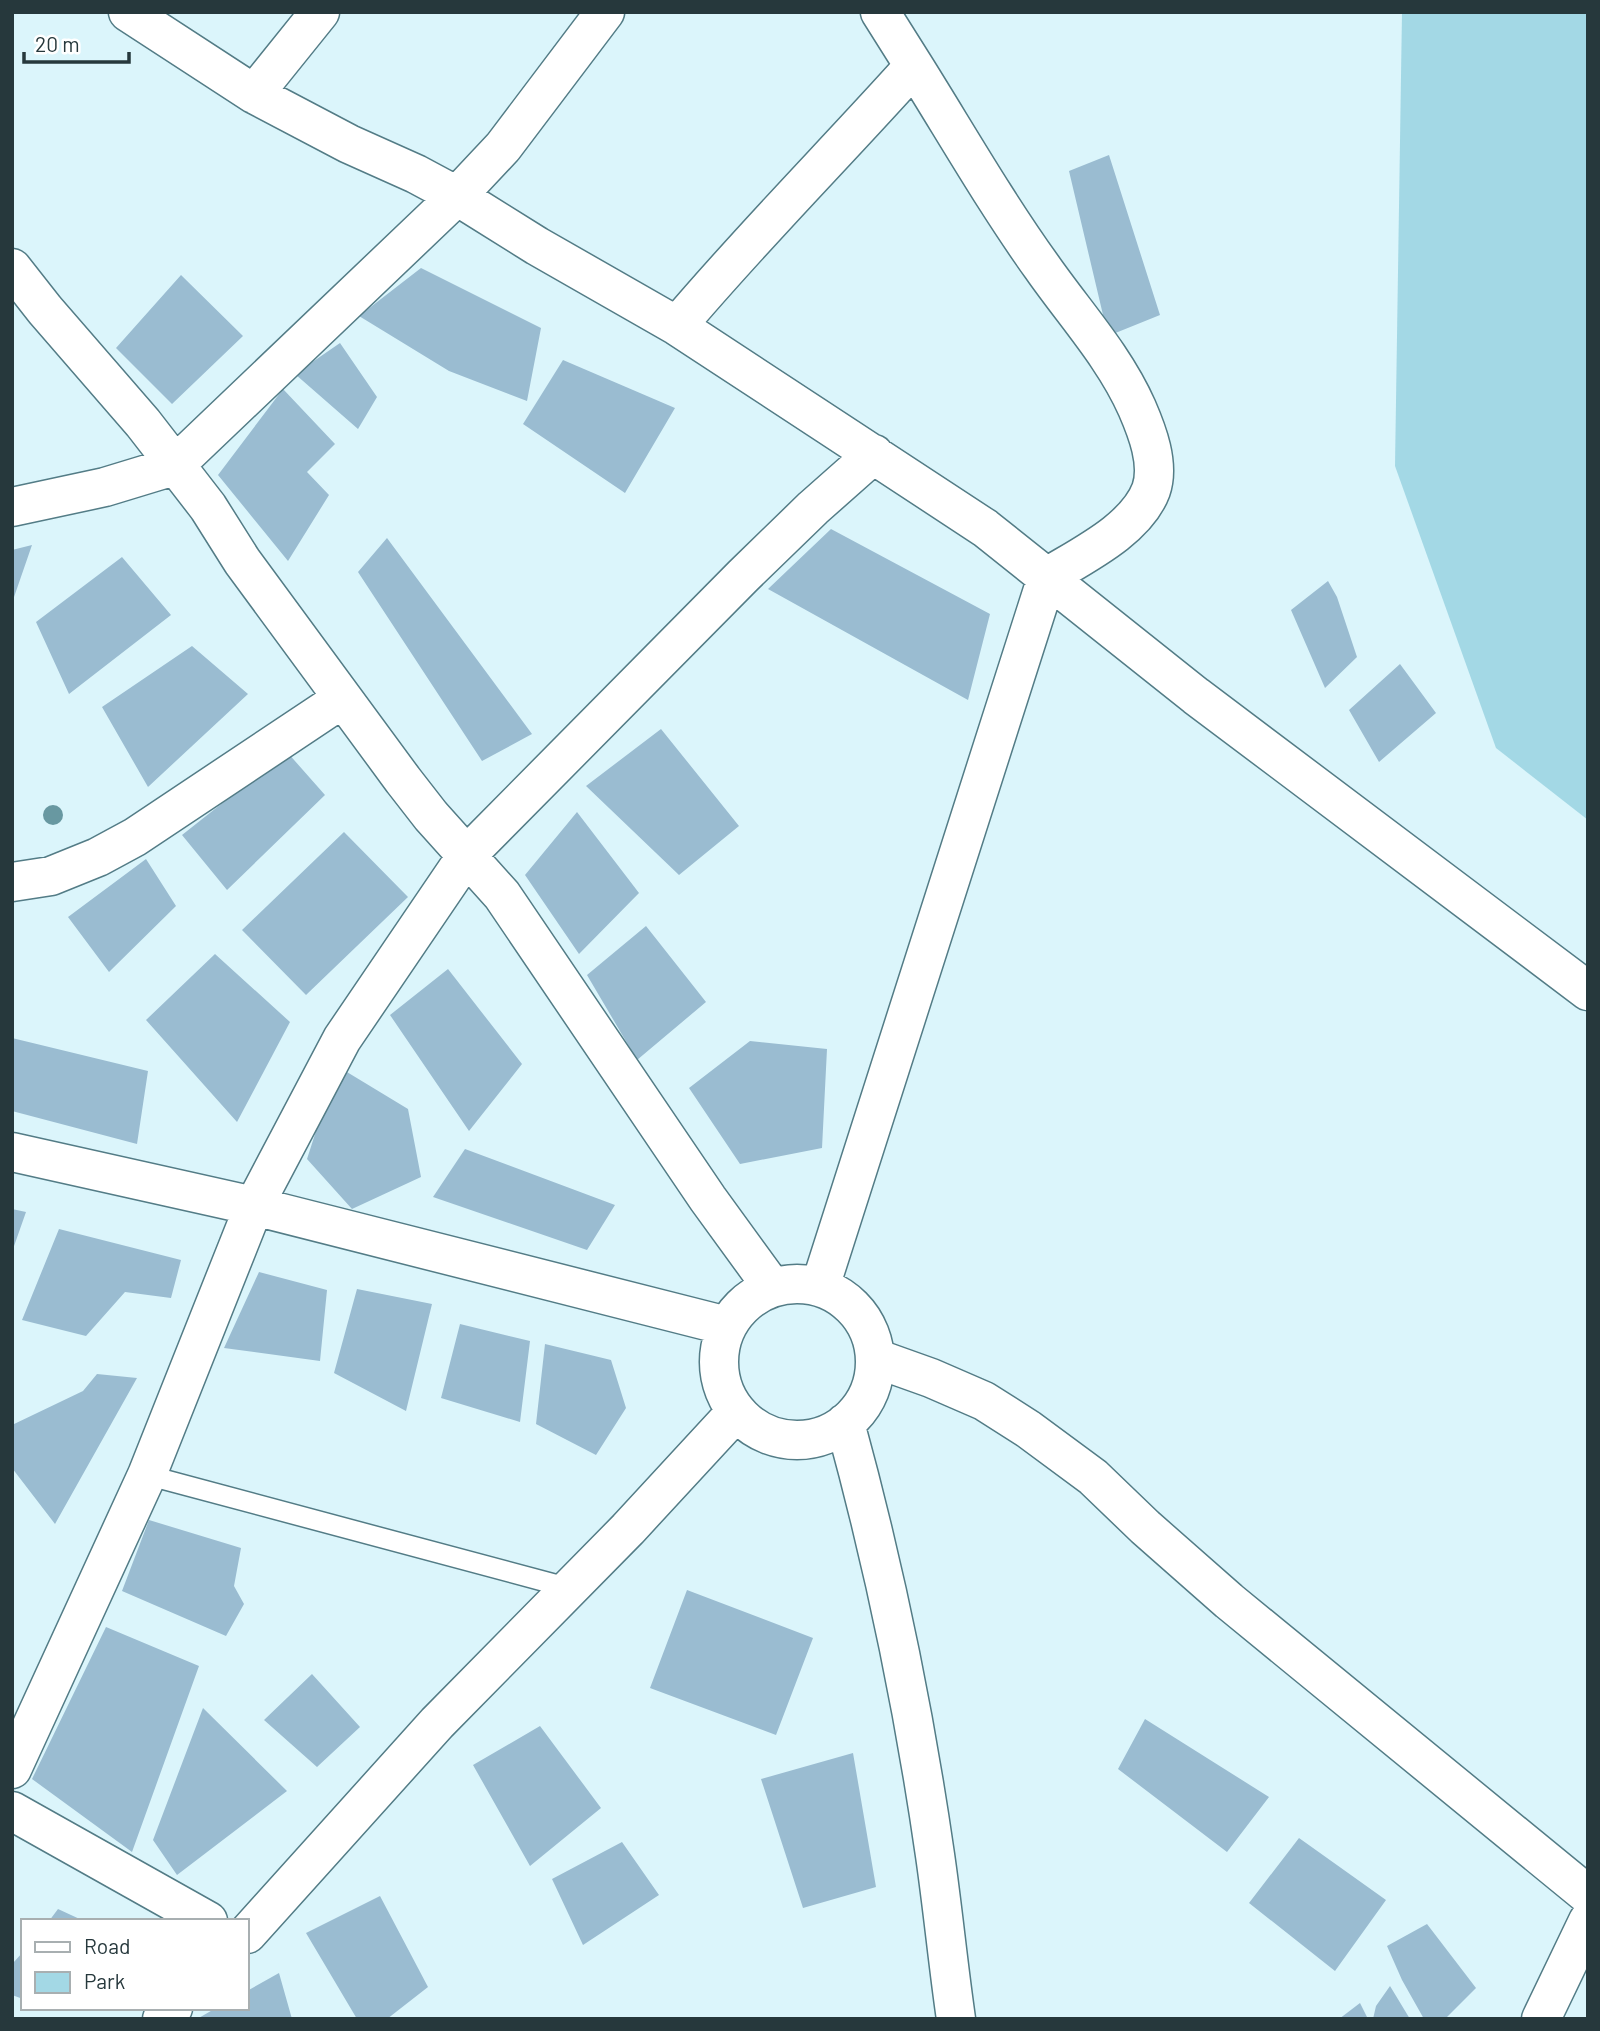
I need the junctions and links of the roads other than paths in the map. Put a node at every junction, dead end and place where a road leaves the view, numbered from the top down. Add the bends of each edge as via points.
1 (128, 12) edge
2 (320, 12) edge
3 (605, 12) edge
4 (880, 12) edge
5 (914, 66) junction
6 (254, 94) junction
7 (457, 196) junction
8 (12, 268) edge
9 (677, 326) junction
10 (874, 454) junction
11 (174, 466) junction
12 (12, 508) edge
13 (1047, 577) junction
14 (342, 699) junction
15 (467, 855) junction
16 (12, 882) edge
17 (1588, 991) edge
18 (12, 1152) edge
19 (254, 1206) junction
20 (772, 1287) junction
21 (820, 1287) junction
22 (727, 1326) junction
23 (875, 1358) junction
24 (736, 1412) junction
25 (845, 1423) junction
26 (147, 1475) junction
27 (569, 1588) junction
28 (12, 1769) edge
29 (12, 1811) edge
30 (1588, 1895) edge
31 (204, 1919) edge
32 (1588, 1921) edge
33 (248, 1933) edge
34 (956, 2019) edge
35 (1541, 2019) edge

1 - 6 street
2 - 6 street
3 - 7 street via 503,147
4 - 5 street
5 - 9 street
5 - 13 street via 993,194 1113,366 1150,440 1152,488 1142,506 1104,542
6 - 7 street
7 - 9 street
7 - 11 street
8 - 11 street
9 - 10 street
10 - 13 street via 985,528
10 - 15 street via 743,576
11 - 12 street
11 - 14 street via 208,507
13 - 17 street via 1196,696
13 - 21 street
14 - 15 street via 424,807
14 - 16 street via 135,837 51,876
15 - 19 street via 342,1039
15 - 20 street via 533,938
18 - 19 street
19 - 22 street
19 - 26 street
20 - 21 street via 796,1283
20 - 22 street via 738,1309
21 - 23 street via 842,1297 859,1314
22 - 24 street via 719,1348 718,1371
23 - 25 street via 868,1394
23 - 30 street via 984,1401 1083,1469 1163,1544 1323,1680
24 - 25 street via 766,1433 801,1440 825,1435
24 - 27 street
25 - 34 street via 887,1584 908,1696
26 - 27 lane
26 - 28 street
27 - 33 street via 437,1723
29 - 31 street
32 - 35 street

